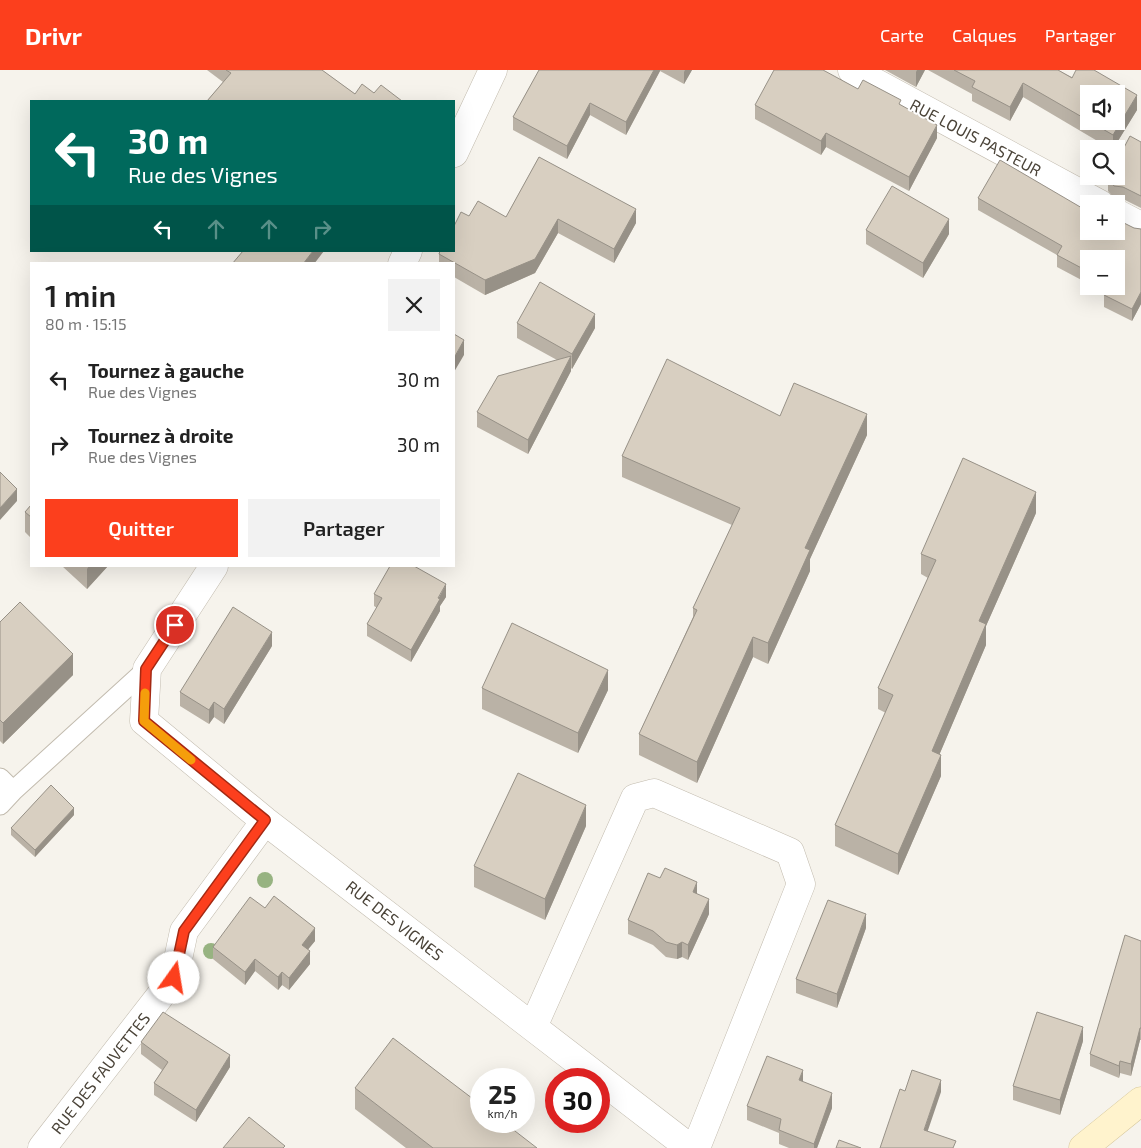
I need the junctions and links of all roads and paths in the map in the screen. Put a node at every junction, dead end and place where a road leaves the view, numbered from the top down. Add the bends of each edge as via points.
1 (493, 70) edge
2 (852, 70) edge
3 (455, 152) edge
4 (1083, 195) edge
5 (1125, 218) edge
6 (1141, 226) edge
7 (213, 567) edge
8 (146, 669) junction
9 (7, 784) edge
10 (0, 805) edge
11 (265, 820) junction
12 (533, 1027) junction
13 (1141, 1101) edge
14 (42, 1148) edge
15 (690, 1148) edge
16 (696, 1148) edge
17 (1083, 1148) edge

1 - 3 street
2 - 4 street, RUE LOUIS PASTEUR
5 - 6 street
7 - 8 street
8 - 9 lane
8 - 11 street, RUE DES VIGNES via 144,721
9 - 10 lane
11 - 12 street, RUE DES VIGNES
11 - 14 street, RUE DES FAUVETTES via 184,931 174,978
12 - 15 street, RUE DES VIGNES
12 - 16 street via 635,798 654,793 790,852 801,884
13 - 17 main road

